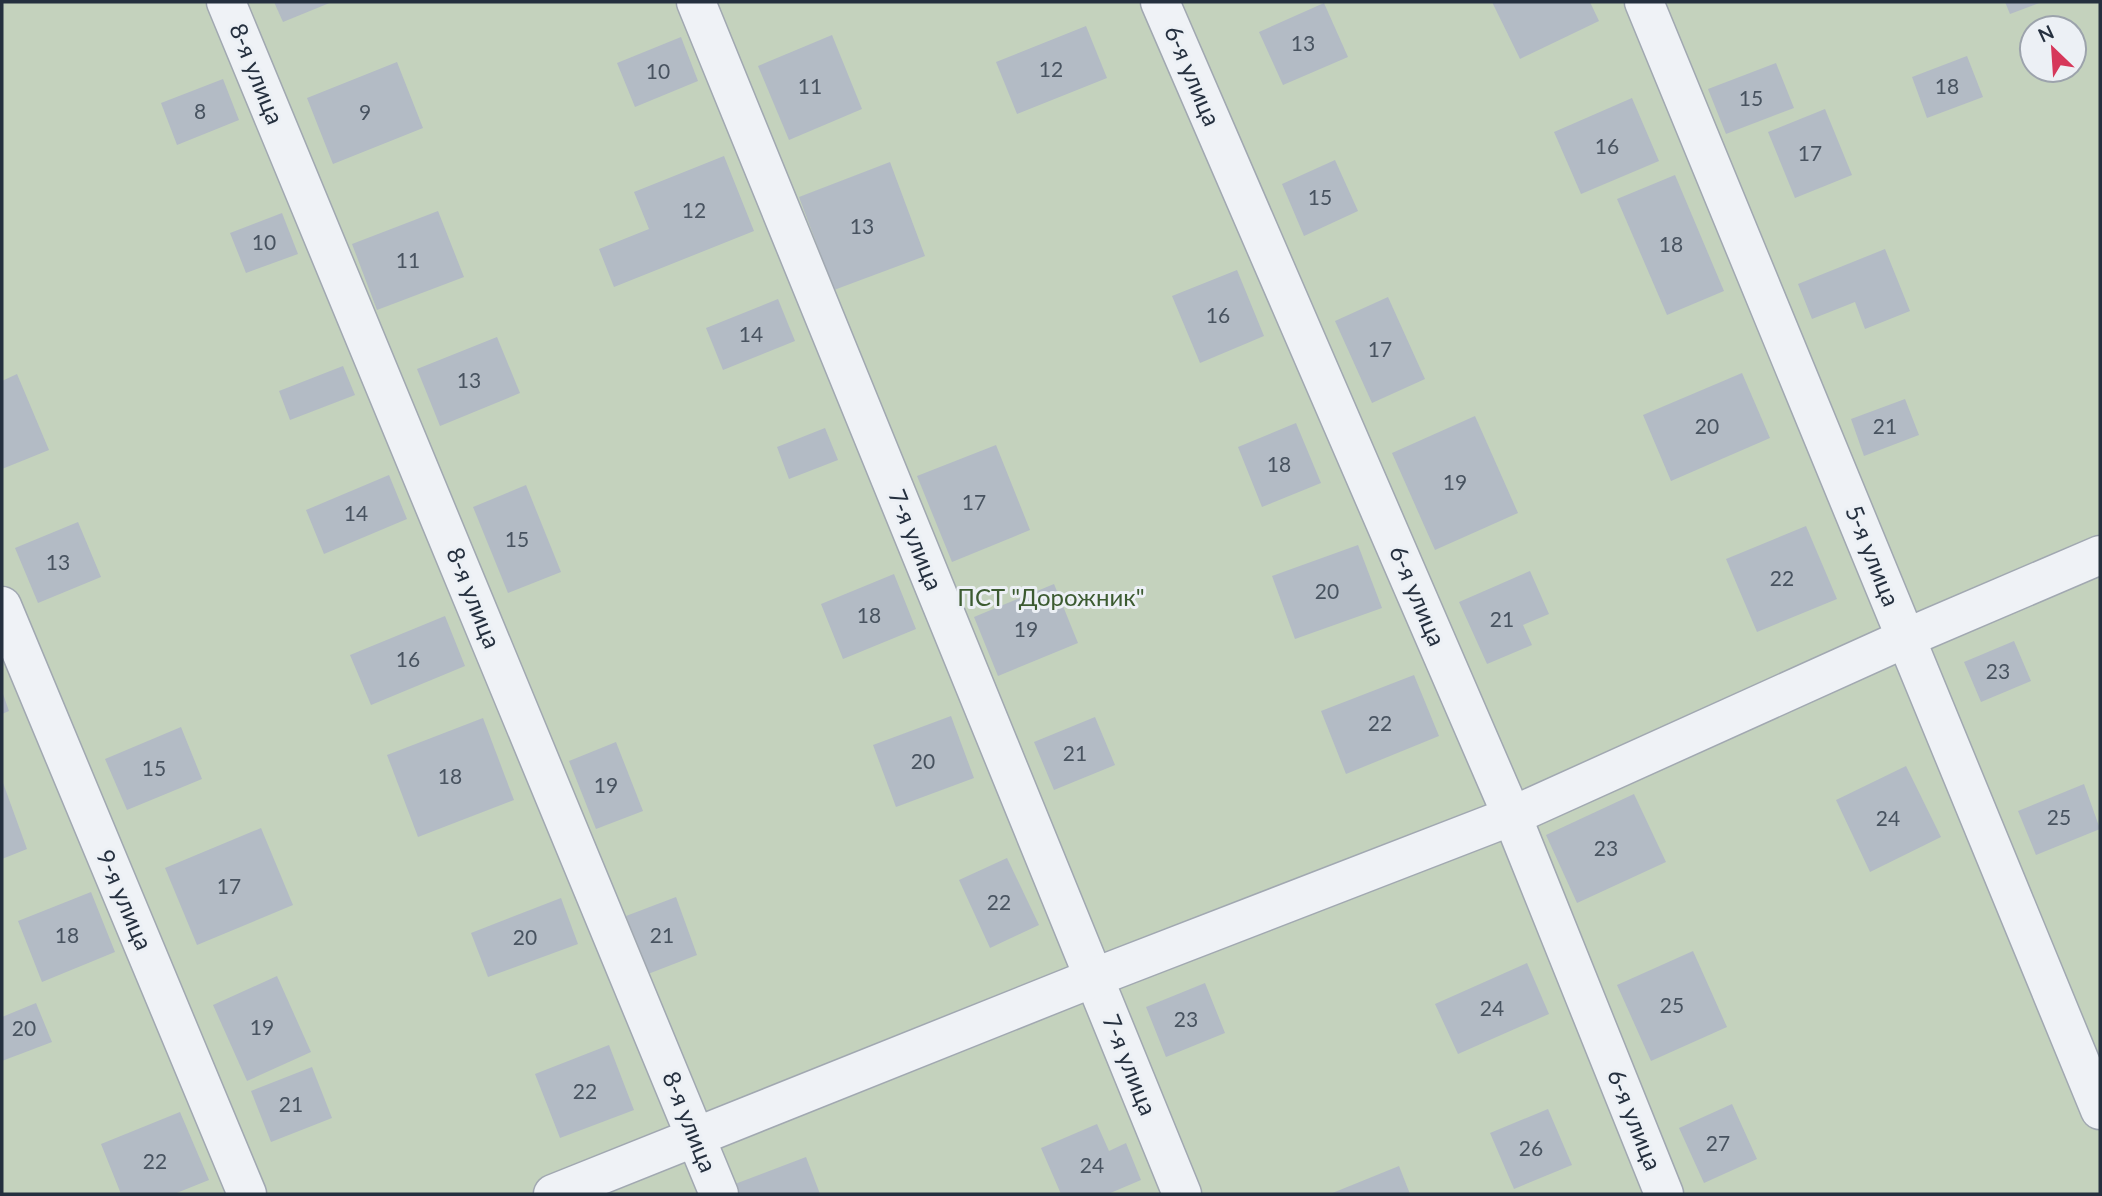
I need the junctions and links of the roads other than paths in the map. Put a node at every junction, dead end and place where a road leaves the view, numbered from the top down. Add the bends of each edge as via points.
1 (226, 2) edge
2 (696, 2) edge
3 (1160, 2) edge
4 (1644, 2) edge
5 (2100, 555) edge
6 (2, 606) edge
7 (1906, 638) junction
8 (1512, 816) junction
9 (1093, 978) junction
10 (2100, 1110) edge
11 (695, 1136) junction
12 (247, 1194) edge
13 (554, 1194) edge
14 (719, 1194) edge
15 (1182, 1194) edge
16 (1664, 1194) edge

1 - 11 street, 8-я улица
2 - 9 street, 7-я улица
3 - 8 street, 6-я улица
4 - 7 street, 5-я улица
5 - 7 street
6 - 12 street, 9-я улица
7 - 8 street
7 - 10 street, 5-я улица
8 - 9 street
8 - 16 street, 6-я улица
9 - 11 street
9 - 15 street, 7-я улица
11 - 13 street
11 - 14 street, 8-я улица

